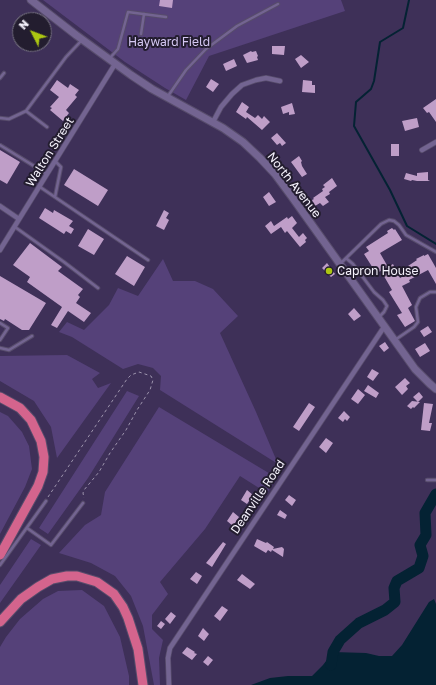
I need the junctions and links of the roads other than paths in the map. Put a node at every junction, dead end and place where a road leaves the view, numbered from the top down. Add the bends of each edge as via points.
1 (31, 0) edge
2 (278, 4) dead end
3 (144, 14) junction
4 (166, 17) dead end
5 (141, 34) dead end
6 (83, 40) junction
7 (112, 62) junction
8 (4, 73) dead end
9 (0, 78) edge
10 (280, 81) dead end
11 (167, 98) junction
12 (26, 111) junction
13 (0, 118) edge
14 (212, 122) junction
15 (47, 127) dead end
16 (436, 142) edge
17 (0, 145) edge
18 (422, 150) dead end
19 (56, 162) junction
20 (48, 174) junction
21 (40, 187) junction
22 (55, 197) junction
23 (0, 206) edge
24 (19, 219) junction
25 (15, 227) junction
26 (0, 250) edge
27 (436, 252) edge
28 (347, 258) junction
29 (148, 260) dead end
30 (340, 264) junction
31 (98, 288) dead end
32 (436, 292) edge
33 (378, 318) junction
34 (0, 323) edge
35 (384, 327) junction
36 (32, 336) dead end
37 (0, 340) edge
38 (394, 340) junction
39 (0, 348) edge
40 (436, 389) edge
41 (0, 397) edge
42 (427, 480) dead end
43 (436, 480) edge
44 (46, 501) road end
45 (83, 503) road end
46 (27, 528) junction
47 (0, 555) edge
48 (0, 566) edge
49 (0, 622) edge
50 (143, 685) edge
51 (169, 685) edge

1 - 6 main road, North Avenue
2 - 11 lane via 237,26 206,49 186,70
3 - 4 lane
3 - 5 lane
3 - 7 lane via 128,12
6 - 7 main road, North Avenue
6 - 12 lane via 66,57
7 - 11 main road, North Avenue
7 - 19 street, Walton Street
8 - 9 lane
10 - 14 street via 266,78 242,85 221,107
11 - 14 main road, North Avenue
12 - 13 lane via 9,120
12 - 15 lane
14 - 30 main road, North Avenue via 243,142 275,174
16 - 18 street
17 - 20 lane
19 - 20 street, Walton Street
19 - 22 lane via 61,167
20 - 21 street, Walton Street
21 - 22 lane
21 - 24 street, Walton Street
22 - 29 lane
23 - 24 street
24 - 25 street, Walton Street
25 - 26 street, Walton Street
25 - 31 lane
27 - 28 lane via 406,235 399,225 389,220 381,224
28 - 30 lane
28 - 33 lane via 387,306
30 - 33 main road, North Avenue
32 - 38 lane via 430,292 420,298 416,307 418,322
33 - 35 main road, North Avenue
34 - 37 lane via 8,328
35 - 38 main road, North Avenue
35 - 51 street, Deanville Road via 170,648
36 - 39 lane via 9,350
38 - 40 main road, North Avenue via 415,369
41 - 47 highway via 20,408 31,420 41,441 44,457 43,472 38,486
42 - 43 lane
44 - 46 lane
45 - 46 lane via 51,545
46 - 48 lane
49 - 50 highway via 20,599 52,579 77,576 97,582 114,594 128,618 138,649

